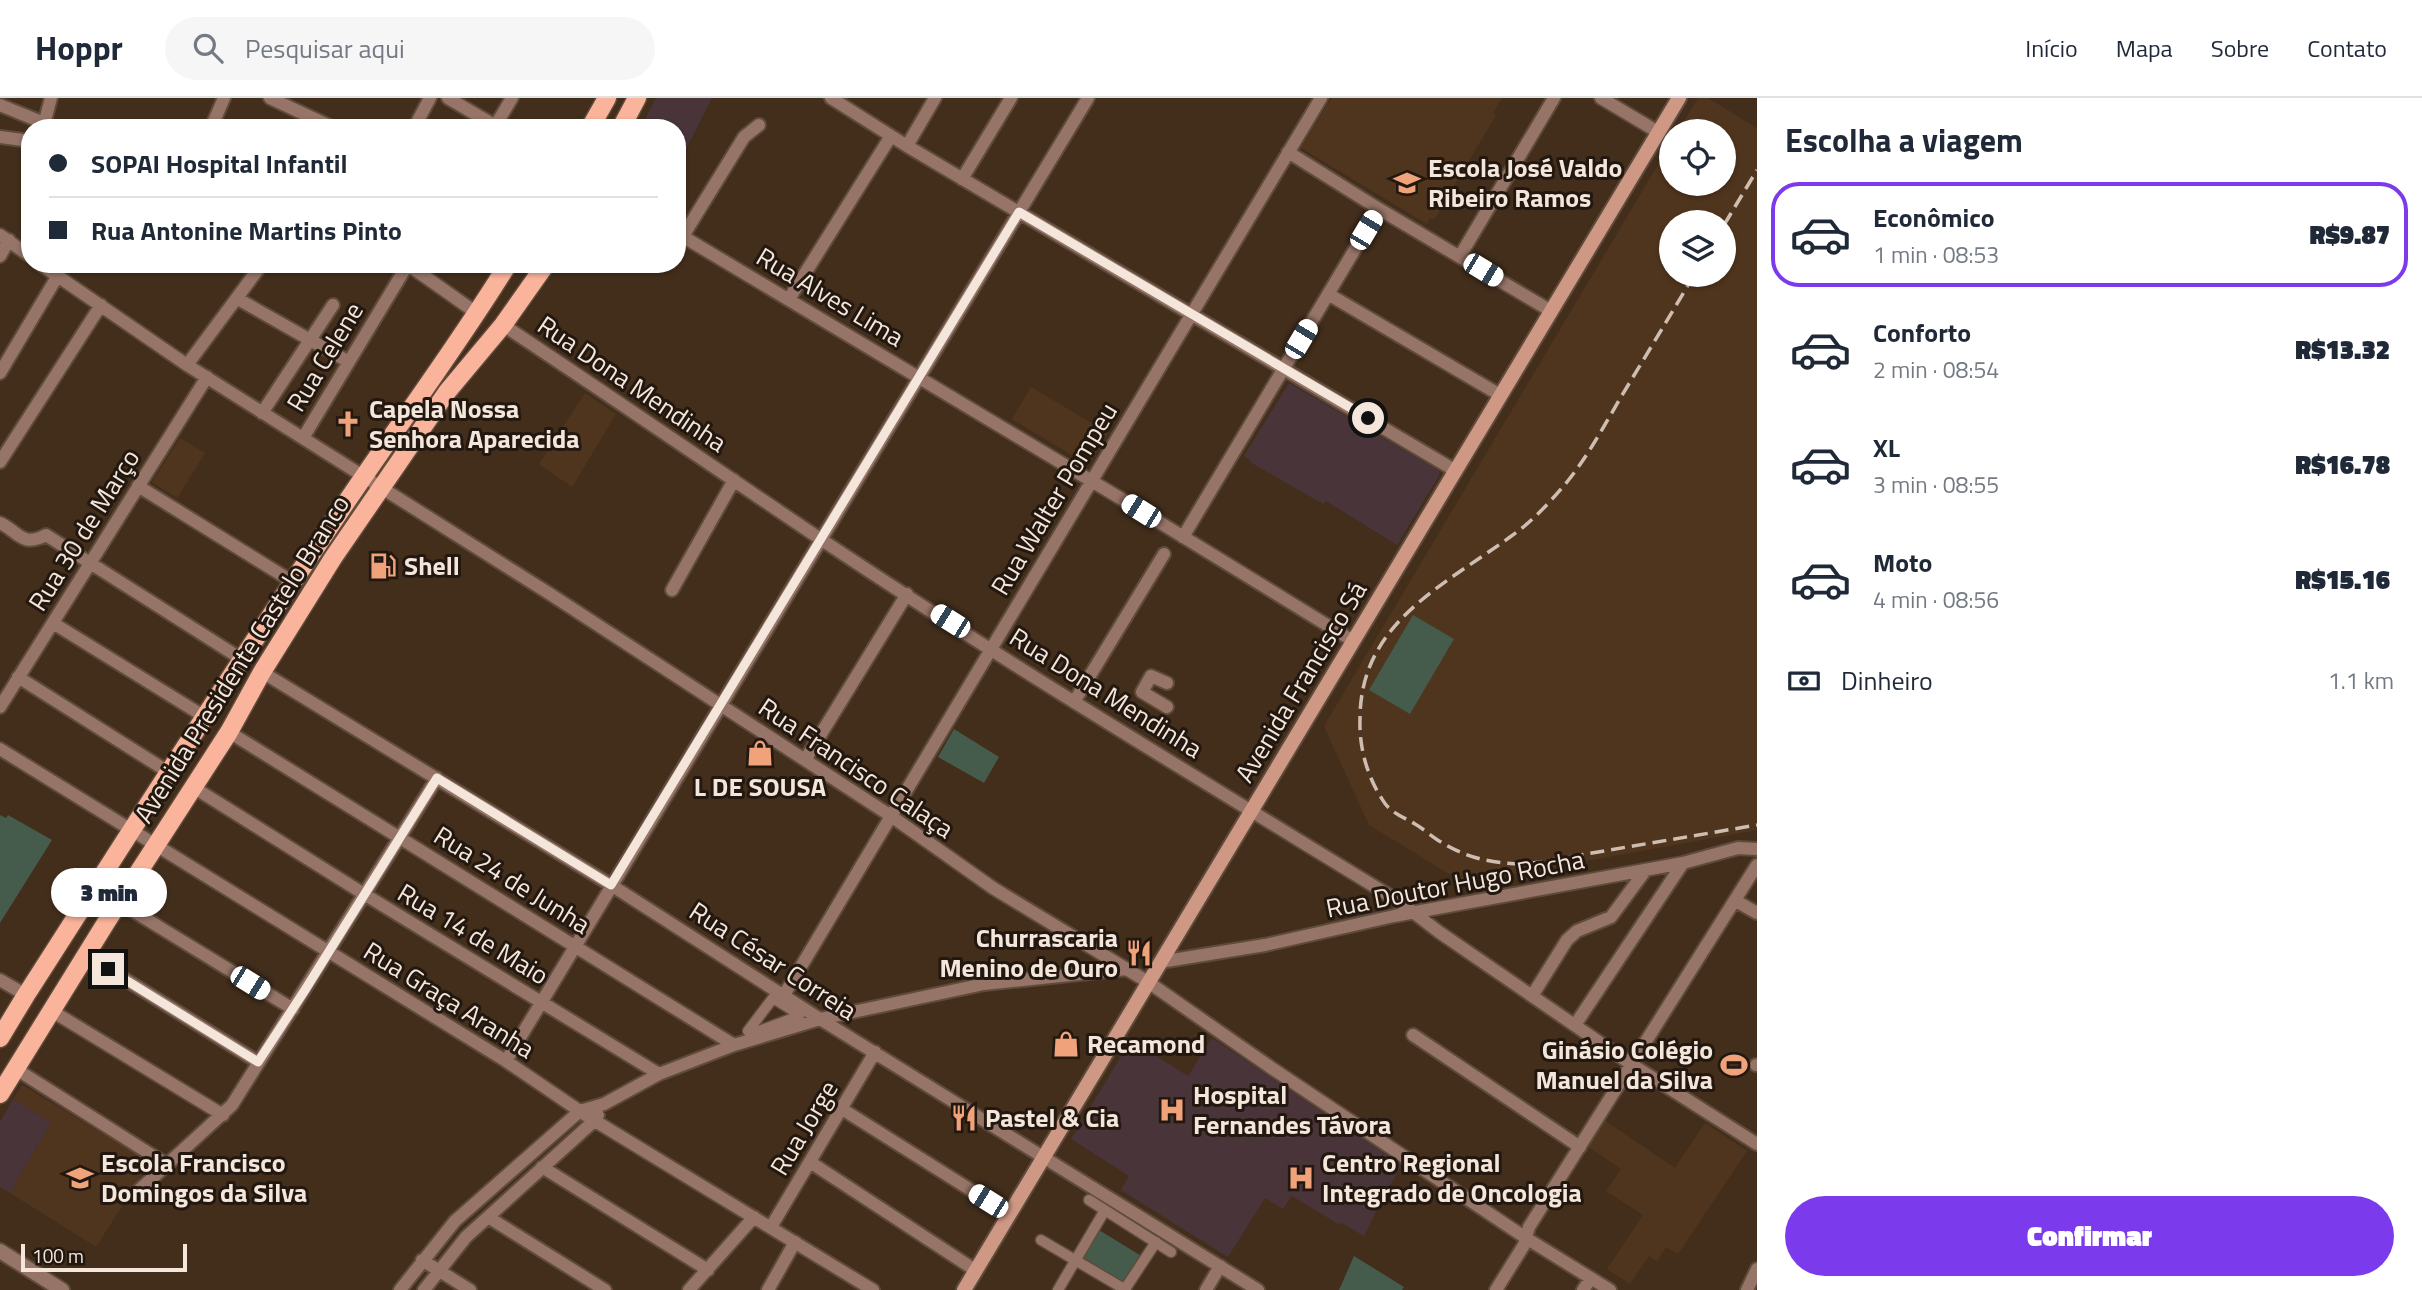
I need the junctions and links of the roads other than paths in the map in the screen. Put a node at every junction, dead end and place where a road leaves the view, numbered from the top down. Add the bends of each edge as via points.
1 (51, 98) edge
2 (224, 98) edge
3 (270, 98) edge
4 (430, 98) edge
5 (448, 98) edge
6 (481, 98) edge
7 (512, 98) edge
8 (607, 98) edge
9 (637, 98) edge
10 (831, 98) edge
11 (935, 98) edge
12 (1011, 98) edge
13 (1088, 98) edge
14 (1321, 98) edge
15 (1555, 98) edge
16 (1601, 98) edge
17 (1679, 98) edge
18 (848, 102) edge
19 (0, 106) edge
20 (474, 111) junction
21 (30, 119) edge
22 (46, 119) edge
23 (215, 119) edge
24 (315, 119) edge
25 (419, 119) edge
26 (485, 119) edge
27 (500, 119) edge
28 (595, 119) edge
29 (626, 119) edge
30 (760, 125) dead end
31 (1658, 132) junction
32 (891, 136) junction
33 (0, 137) edge
34 (21, 140) edge
35 (907, 146) junction
36 (1289, 152) junction
37 (962, 178) junction
38 (1379, 209) junction
39 (1019, 212) junction
40 (686, 226) edge
41 (5, 237) edge
42 (686, 239) edge
43 (21, 249) edge
44 (0, 256) edge
45 (1460, 256) junction
46 (52, 273) edge
47 (256, 273) edge
48 (403, 273) edge
49 (421, 273) edge
50 (503, 273) edge
51 (540, 273) edge
52 (57, 277) junction
53 (1328, 294) junction
54 (238, 299) junction
55 (789, 299) junction
56 (101, 305) junction
57 (333, 305) dead end
58 (1551, 311) junction
59 (478, 314) junction
60 (1192, 314) junction
61 (503, 325) junction
62 (310, 340) junction
63 (349, 362) junction
64 (187, 365) junction
65 (1284, 368) junction
66 (0, 373) edge
67 (918, 376) junction
68 (207, 377) junction
69 (1500, 395) junction
70 (262, 413) junction
71 (303, 438) junction
72 (0, 462) edge
73 (1456, 471) junction
74 (363, 477) junction
75 (734, 480) junction
76 (1090, 480) junction
77 (138, 486) junction
78 (381, 488) junction
79 (0, 523) edge
80 (1183, 537) junction
81 (820, 539) junction
82 (1164, 554) dead end
83 (90, 564) junction
84 (293, 582) junction
85 (672, 590) dead end
86 (907, 594) junction
87 (53, 623) junction
88 (1353, 641) junction
89 (992, 648) junction
90 (243, 660) junction
91 (262, 672) junction
92 (18, 677) junction
93 (1167, 683) dead end
94 (1074, 702) junction
95 (720, 705) junction
96 (1167, 706) dead end
97 (0, 707) edge
98 (205, 718) junction
99 (229, 732) junction
100 (0, 749) edge
101 (805, 761) junction
102 (170, 773) junction
103 (437, 778) junction
104 (193, 787) junction
105 (1251, 811) junction
106 (891, 817) junction
107 (133, 831) junction
108 (400, 836) junction
109 (156, 846) junction
110 (1757, 849) edge
111 (1683, 863) junction
112 (1757, 865) edge
113 (1645, 871) junction
114 (611, 885) junction
115 (364, 894) junction
116 (1736, 901) junction
117 (120, 903) junction
118 (84, 905) junction
119 (1414, 913) junction
120 (1757, 913) edge
121 (107, 921) junction
122 (574, 947) junction
123 (329, 952) junction
124 (86, 955) junction
125 (1160, 962) junction
126 (1128, 970) junction
127 (0, 980) edge
128 (1148, 982) junction
129 (26, 995) junction
130 (784, 995) junction
131 (1532, 996) junction
132 (541, 1002) junction
133 (293, 1009) junction
134 (52, 1011) junction
135 (820, 1019) junction
136 (1575, 1026) junction
137 (751, 1034) joint
138 (1413, 1034) dead end
139 (0, 1038) edge
140 (734, 1045) junction
141 (875, 1052) junction
142 (506, 1061) junction
143 (258, 1062) junction
144 (1631, 1064) junction
145 (16, 1069) junction
146 (659, 1074) junction
147 (0, 1094) edge
148 (604, 1104) junction
149 (842, 1109) junction
150 (580, 1111) junction
151 (223, 1115) junction
152 (595, 1120) junction
153 (1757, 1144) edge
154 (1580, 1147) junction
155 (1044, 1157) junction
156 (810, 1162) junction
157 (166, 1164) junction
158 (542, 1167) junction
159 (136, 1193) dead end
160 (1089, 1200) dead end
161 (1105, 1210) junction
162 (1009, 1214) junction
163 (488, 1217) junction
164 (754, 1217) junction
165 (771, 1227) junction
166 (1526, 1238) junction
167 (1041, 1240) dead end
168 (795, 1242) junction
169 (1156, 1242) junction
170 (0, 1251) edge
171 (1171, 1252) dead end
172 (422, 1260) junction
173 (1076, 1261) junction
174 (1220, 1266) junction
175 (975, 1269) junction
176 (1757, 1269) edge
177 (439, 1270) junction
178 (708, 1270) junction
179 (1591, 1278) junction
180 (1606, 1289) edge
181 (62, 1290) edge
182 (400, 1290) edge
183 (424, 1290) edge
184 (470, 1290) edge
185 (605, 1290) edge
186 (689, 1290) edge
187 (768, 1290) edge
188 (873, 1290) edge
189 (964, 1290) edge
190 (1058, 1290) edge
191 (1125, 1290) edge
192 (1206, 1290) edge
193 (1258, 1290) edge
194 (1496, 1290) edge
195 (1583, 1290) edge
196 (1747, 1290) edge

1 - 22 street
2 - 23 street
3 - 24 street
4 - 25 street
5 - 20 street
6 - 20 street
7 - 27 street
8 - 28 main road
9 - 29 main road
10 - 18 street
11 - 35 street
12 - 37 street
13 - 39 street
14 - 36 street, Rua Walter Pompeu
15 - 45 street
16 - 31 street
17 - 31 main road, Avenida Francisco Sá
18 - 32 street
19 - 21 street
20 - 26 street
30 - 40 street via 744,137
31 - 58 main road, Avenida Francisco Sá
32 - 35 street
32 - 55 street
33 - 34 street
35 - 37 street
36 - 38 street
36 - 60 street, Rua Walter Pompeu
37 - 39 street
38 - 45 street
38 - 53 street
39 - 60 street
39 - 67 street
41 - 43 street
41 - 44 street
42 - 55 street, Rua Alves Lima
45 - 58 street
46 - 52 street, Rua Francisco Calaça
47 - 54 street
48 - 63 street, Rua Celene
49 - 59 street
50 - 59 main road, Avenida Presidente Castelo Branco
51 - 61 main road, Avenida Presidente Castelo Branco
52 - 56 street, Rua Francisco Calaça
52 - 66 street
53 - 65 street
53 - 69 street
54 - 62 street
54 - 64 street
55 - 67 street, Rua Alves Lima
56 - 64 street, Rua Francisco Calaça
56 - 72 street
57 - 62 street
58 - 69 main road, Avenida Francisco Sá
59 - 74 main road, Avenida Presidente Castelo Branco
60 - 65 street
60 - 76 street, Rua Walter Pompeu
61 - 75 street, Rua Dona Mendinha
61 - 78 main road, Avenida Presidente Castelo Branco via 447,392
62 - 63 street
62 - 70 street
63 - 71 street, Rua Celene
64 - 68 street, Rua Francisco Calaça
65 - 73 street
65 - 80 street
67 - 76 street, Rua Alves Lima
67 - 81 street
68 - 70 street, Rua Francisco Calaça
68 - 77 street, Rua 30 de Março
69 - 73 main road, Avenida Francisco Sá
70 - 71 street, Rua Francisco Calaça
71 - 74 street, Rua Francisco Calaça
73 - 88 main road, Avenida Francisco Sá
74 - 78 street, Rua Francisco Calaça
74 - 84 main road, Avenida Presidente Castelo Branco
75 - 81 street, Rua Dona Mendinha
75 - 85 street
76 - 80 street, Rua Alves Lima
76 - 89 street, Rua Walter Pompeu
77 - 83 street, Rua 30 de Março
77 - 84 street
78 - 91 main road, Avenida Presidente Castelo Branco
78 - 95 street, Rua Francisco Calaça
79 - 83 street via 23,538 46,535
80 - 88 street, Rua Alves Lima
81 - 86 street, Rua Dona Mendinha
81 - 95 street
82 - 94 street
83 - 87 street, Rua 30 de Março
83 - 90 street
84 - 90 main road, Avenida Presidente Castelo Branco
86 - 89 street, Rua Dona Mendinha
86 - 101 street
87 - 92 street, Rua 30 de Março
87 - 98 street
88 - 105 main road, Avenida Francisco Sá
89 - 94 street, Rua Dona Mendinha
89 - 106 street, Rua Walter Pompeu
90 - 98 main road, Avenida Presidente Castelo Branco
91 - 99 main road, Avenida Presidente Castelo Branco
91 - 103 street, Rua César Correia
92 - 97 street, Rua 30 de Março
92 - 102 street
93 - 96 street via 1151,676 1142,692
94 - 105 street, Rua Dona Mendinha
95 - 101 street, Rua Francisco Calaça
95 - 114 street
98 - 102 main road, Avenida Presidente Castelo Branco
99 - 104 main road, Avenida Presidente Castelo Branco
99 - 108 street, Rua 24 de Junha
100 - 107 street, Rua Graça Aranha
101 - 106 street, Rua Francisco Calaça
102 - 107 main road, Avenida Presidente Castelo Branco
103 - 108 street
103 - 114 street, Rua César Correia
104 - 109 main road, Avenida Presidente Castelo Branco
104 - 115 street, Rua 14 de Maio
105 - 119 street, Rua Dona Mendinha
105 - 125 main road, Avenida Francisco Sá
106 - 126 street, Rua Francisco Calaça via 993,888
106 - 130 street, Rua Walter Pompeu
107 - 109 street, Rua Graça Aranha
107 - 118 main road, Avenida Presidente Castelo Branco
108 - 115 street
108 - 122 street, Rua 24 de Junha
109 - 117 main road, Avenida Presidente Castelo Branco
109 - 123 street, Rua Graça Aranha
110 - 111 street, Rua Doutor Hugo Rocha via 1738,848
111 - 113 street, Rua Doutor Hugo Rocha
111 - 136 street
112 - 116 street
113 - 119 street, Rua Doutor Hugo Rocha
113 - 131 street via 1615,914 1577,930 1567,940
114 - 122 street
114 - 130 street, Rua César Correia
115 - 123 street
115 - 132 street, Rua 14 de Maio
116 - 120 street
116 - 144 street
117 - 121 main road, Avenida Presidente Castelo Branco
117 - 133 street
118 - 121 main road
118 - 129 main road, Avenida Presidente Castelo Branco
119 - 125 street, Rua Doutor Hugo Rocha
119 - 131 street, Rua Dona Mendinha
121 - 124 main road, Avenida Presidente Castelo Branco
122 - 132 street
122 - 140 street, Rua 24 de Junha
123 - 133 street
123 - 142 street, Rua Graça Aranha
124 - 134 main road, Avenida Presidente Castelo Branco
124 - 143 street
125 - 128 main road, Avenida Francisco Sá
126 - 128 street, Rua Francisco Calaça
126 - 135 street via 984,984
127 - 129 street
128 - 155 main road, Avenida Francisco Sá
128 - 166 street, Rua Francisco Calaça
129 - 139 main road, Avenida Presidente Castelo Branco
130 - 135 street, Rua César Correia
131 - 136 street, Rua Dona Mendinha
132 - 142 street
132 - 146 street, Rua 14 de Maio
133 - 143 street
134 - 145 main road, Avenida Presidente Castelo Branco
134 - 151 street
135 - 140 street
135 - 141 street, Rua César Correia
136 - 144 street, Rua Dona Mendinha
137 - 137 street via 799,1016 800,1015 773,998 748,1031
138 - 154 street
140 - 146 street
141 - 149 street, Rua Jorge
141 - 155 street, Rua César Correia
142 - 150 street, Rua Graça Aranha
143 - 151 street
144 - 153 street, Rua Dona Mendinha
144 - 154 street
145 - 147 main road, Avenida Presidente Castelo Branco
145 - 157 street
146 - 148 street
148 - 150 street
148 - 152 street
149 - 156 street, Rua Jorge
149 - 162 street
150 - 152 street, Rua Graça Aranha
150 - 172 street via 455,1221
151 - 157 street
152 - 158 street
152 - 164 street, Rua Graça Aranha
154 - 166 street
155 - 162 main road, Avenida Francisco Sá
155 - 174 street, Rua César Correia
156 - 165 street, Rua Jorge
156 - 175 street
157 - 159 street
158 - 163 street
158 - 178 street
160 - 161 street
161 - 169 street
161 - 173 street
162 - 175 main road, Avenida Francisco Sá
163 - 177 street
163 - 185 street
164 - 165 street, Rua Graça Aranha
164 - 178 street
165 - 168 street, Rua Graça Aranha
166 - 179 street, Rua Francisco Calaça
166 - 194 street
167 - 173 street
168 - 187 street
168 - 188 street, Rua Graça Aranha
169 - 171 street
169 - 191 street
170 - 181 street
172 - 177 street
172 - 182 street
173 - 190 street
173 - 191 street
174 - 192 street
174 - 193 street, Rua César Correia
175 - 189 main road, Avenida Francisco Sá
176 - 196 street
177 - 183 street
177 - 184 street
178 - 186 street
179 - 180 street, Rua Francisco Calaça
179 - 195 street

